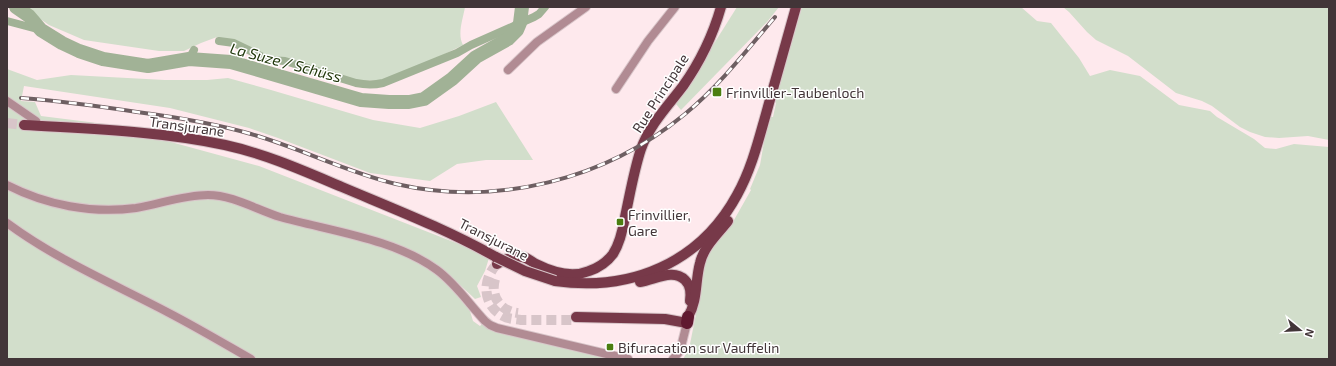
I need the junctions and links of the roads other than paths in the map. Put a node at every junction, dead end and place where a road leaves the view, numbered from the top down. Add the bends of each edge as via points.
1 (586, 7) edge
2 (675, 7) edge
3 (721, 7) edge
4 (796, 7) edge
5 (508, 70) dead end
6 (616, 89) dead end
7 (7, 101) edge
8 (36, 121) dead end
9 (24, 125) tunnel mouth
10 (7, 185) edge
11 (738, 194) junction
12 (7, 223) edge
13 (499, 263) junction
14 (627, 280) junction
15 (576, 317) tunnel mouth
16 (688, 320) junction
17 (250, 359) edge
18 (628, 359) edge
19 (673, 359) edge

1 - 5 street via 537,42
2 - 6 street via 648,41
3 - 13 main road, Rue Principale via 711,37 698,62 647,134 638,158 621,236 612,254 588,272 577,274 568,274 535,264
4 - 11 main road, Transjurane via 756,148
7 - 8 street
9 - 13 main road, Transjurane via 176,137 247,151 304,171 409,214 468,241
10 - 18 street via 54,203 100,210 135,208 207,195 226,198 294,221 380,243 412,255 438,271 459,289 485,321 497,328
11 - 14 main road, Transjurane via 716,225 686,253 654,271
11 - 16 main road via 731,216 702,256 696,294
12 - 17 street via 58,256 169,313
13 - 14 main road, Transjurane, bridge via 556,281 594,284
14 - 16 main road via 642,282 669,274 684,279 691,294
15 - 16 main road
16 - 19 street via 680,351

